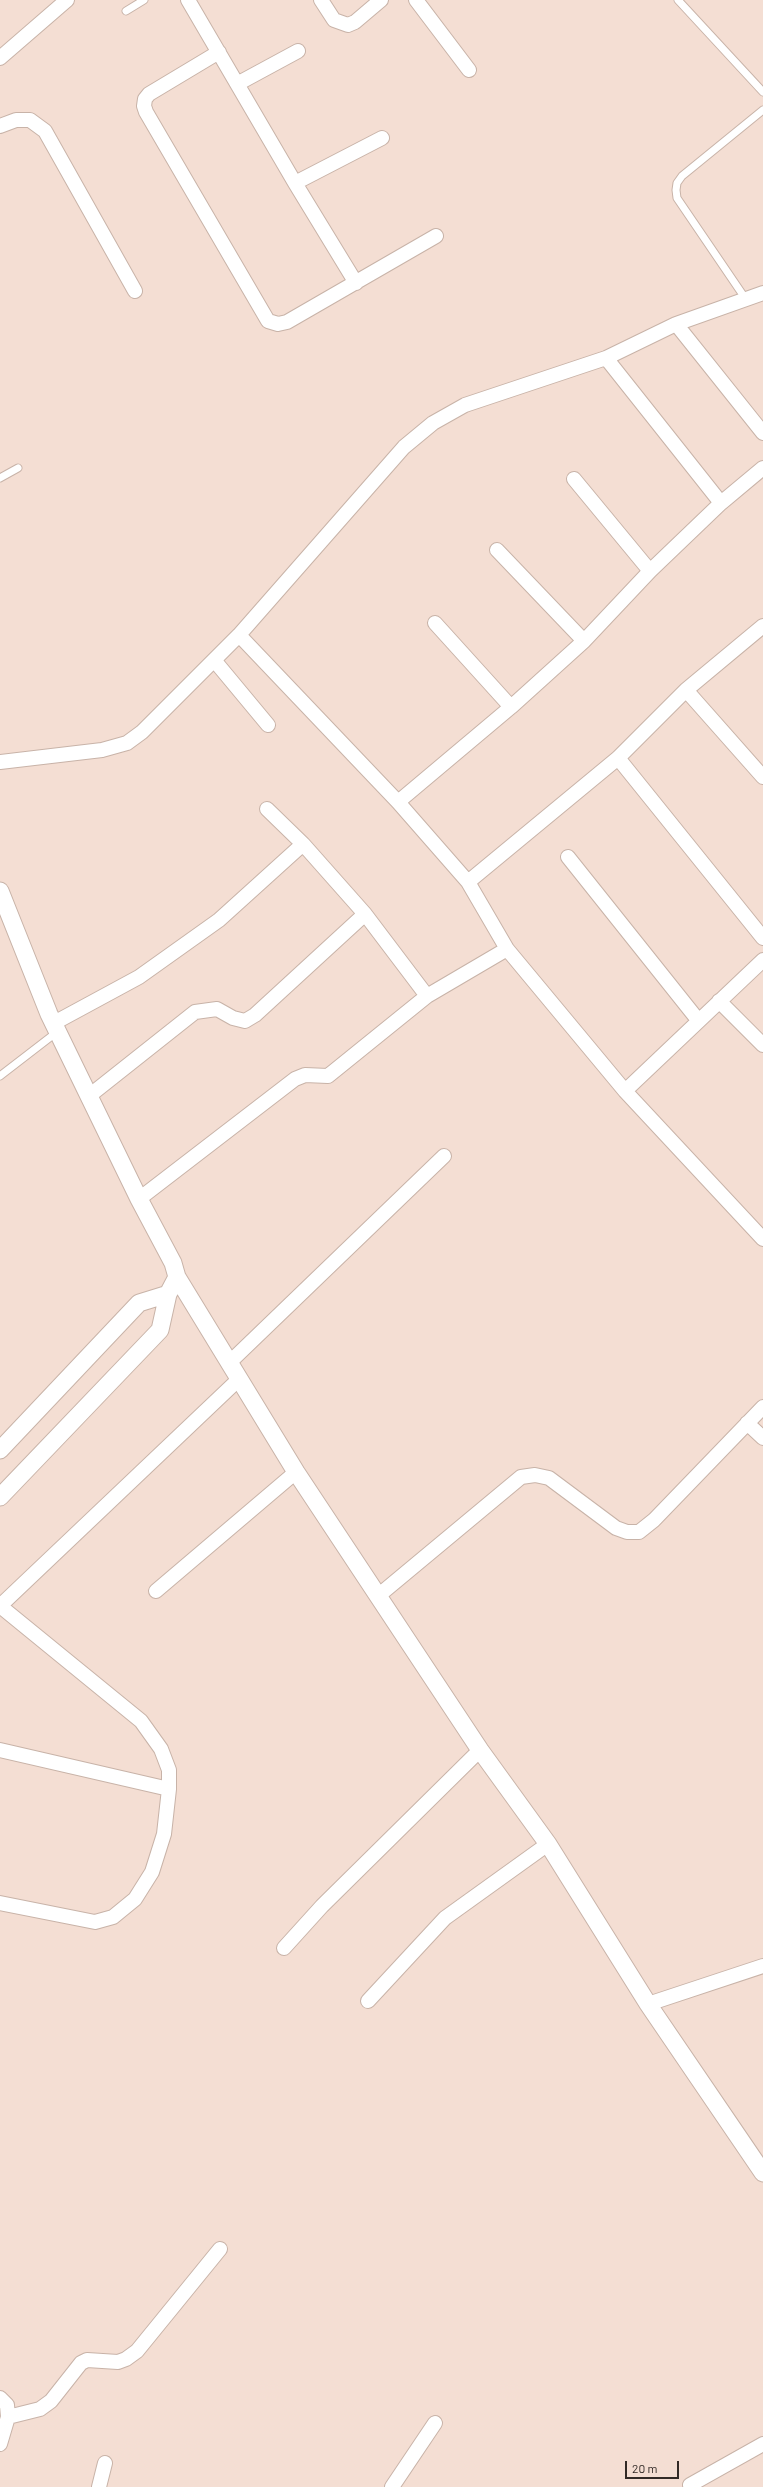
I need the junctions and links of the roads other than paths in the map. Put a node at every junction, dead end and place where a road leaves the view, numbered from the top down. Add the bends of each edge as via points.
1 (67, 0) edge
2 (144, 0) edge
3 (188, 0) edge
4 (322, 0) edge
5 (381, 0) edge
6 (416, 0) edge
7 (678, 0) edge
8 (126, 11) dead end
9 (298, 51) dead end
10 (218, 52) junction
11 (0, 58) edge
12 (469, 70) dead end
13 (237, 84) junction
14 (763, 92) edge
15 (763, 110) edge
16 (0, 126) edge
17 (382, 138) dead end
18 (295, 184) junction
19 (436, 236) dead end
20 (356, 282) junction
21 (135, 291) dead end
22 (763, 293) edge
23 (745, 298) junction
24 (676, 324) junction
25 (606, 358) junction
26 (763, 433) edge
27 (18, 468) dead end
28 (763, 468) edge
29 (0, 478) edge
30 (574, 479) dead end
31 (720, 503) junction
32 (496, 550) dead end
33 (650, 571) junction
34 (435, 623) dead end
35 (763, 626) edge
36 (239, 636) junction
37 (584, 641) junction
38 (214, 660) junction
39 (686, 690) junction
40 (511, 707) junction
41 (268, 725) dead end
42 (618, 758) junction
43 (0, 762) edge
44 (763, 777) edge
45 (398, 802) junction
46 (267, 809) dead end
47 (303, 844) junction
48 (568, 857) dead end
49 (468, 882) junction
50 (0, 891) edge
51 (365, 914) junction
52 (763, 938) edge
53 (507, 949) junction
54 (763, 960) edge
55 (427, 996) junction
56 (719, 1001) junction
57 (698, 1020) junction
58 (56, 1027) junction
59 (763, 1045) edge
60 (0, 1076) edge
61 (625, 1090) junction
62 (89, 1096) junction
63 (444, 1156) dead end
64 (139, 1199) junction
65 (763, 1239) edge
66 (178, 1276) junction
67 (168, 1294) junction
68 (229, 1363) junction
69 (239, 1379) junction
70 (763, 1407) edge
71 (748, 1423) junction
72 (763, 1438) edge
73 (0, 1450) edge
74 (296, 1472) junction
75 (0, 1497) edge
76 (156, 1591) dead end
77 (378, 1596) junction
78 (0, 1606) edge
79 (0, 1750) edge
80 (480, 1750) junction
81 (169, 1789) junction
82 (548, 1844) junction
83 (0, 1903) edge
84 (284, 1948) dead end
85 (763, 1966) edge
86 (368, 2001) dead end
87 (648, 2004) junction
88 (763, 2173) edge
89 (220, 2249) dead end
90 (0, 2398) edge
91 (8, 2417) junction
92 (435, 2423) dead end
93 (0, 2444) edge
94 (763, 2444) edge
95 (105, 2463) dead end
96 (690, 2485) dead end
97 (99, 2487) edge
98 (392, 2487) edge

1 - 11 street
2 - 8 lane
3 - 10 street
4 - 5 street via 334,20 348,25
6 - 12 street
7 - 14 lane
9 - 13 street
10 - 13 street
10 - 20 street via 149,94 144,106 263,315 268,321 278,324 287,322
13 - 18 street
15 - 23 lane via 682,176 676,190 677,198
16 - 21 street via 16,120 30,120 45,131
17 - 18 street
18 - 20 street
19 - 20 street
22 - 23 street
23 - 24 street
24 - 25 street
24 - 26 street
25 - 31 street
25 - 36 street via 465,405 433,422 404,446
27 - 29 lane
28 - 31 street
30 - 33 street
31 - 33 street
32 - 37 street
33 - 37 street
34 - 40 street
35 - 39 street
36 - 38 street
36 - 45 street
37 - 40 street
38 - 41 street
38 - 43 street via 142,732 127,743 102,750
39 - 42 street
39 - 44 street
40 - 45 street
42 - 49 street
42 - 52 street
45 - 49 street
46 - 47 street
47 - 51 street
47 - 58 street via 219,920 139,977
48 - 57 street
49 - 53 street
50 - 58 street
51 - 55 street
51 - 62 street via 255,1015 245,1021 217,1009 195,1012
53 - 55 street
53 - 61 street
54 - 56 street
55 - 64 street via 328,1076 305,1075 295,1079
56 - 57 street
56 - 59 street
57 - 61 street
58 - 60 lane
58 - 62 street
61 - 65 street
62 - 64 street
63 - 68 street
64 - 66 street via 174,1263
66 - 67 street
66 - 68 street
67 - 73 street via 139,1303
67 - 75 street via 160,1330
68 - 69 street
69 - 74 street
69 - 78 street
70 - 71 street
71 - 72 street
71 - 77 street via 654,1520 639,1532 627,1532 616,1528 549,1478 535,1474 521,1477
74 - 76 street
74 - 77 street
77 - 80 street
78 - 81 street via 141,1721 161,1750 169,1770
79 - 81 street
80 - 82 street
80 - 84 street via 322,1906
81 - 83 street via 164,1834 152,1872 135,1899 113,1917 96,1922
82 - 86 street via 446,1918
82 - 87 street
85 - 87 street
87 - 88 street
89 - 91 street via 137,2351 118,2362 87,2360 81,2363 51,2401 40,2409
90 - 91 street via 7,2405
91 - 93 street
92 - 98 street
94 - 96 street
95 - 97 street

